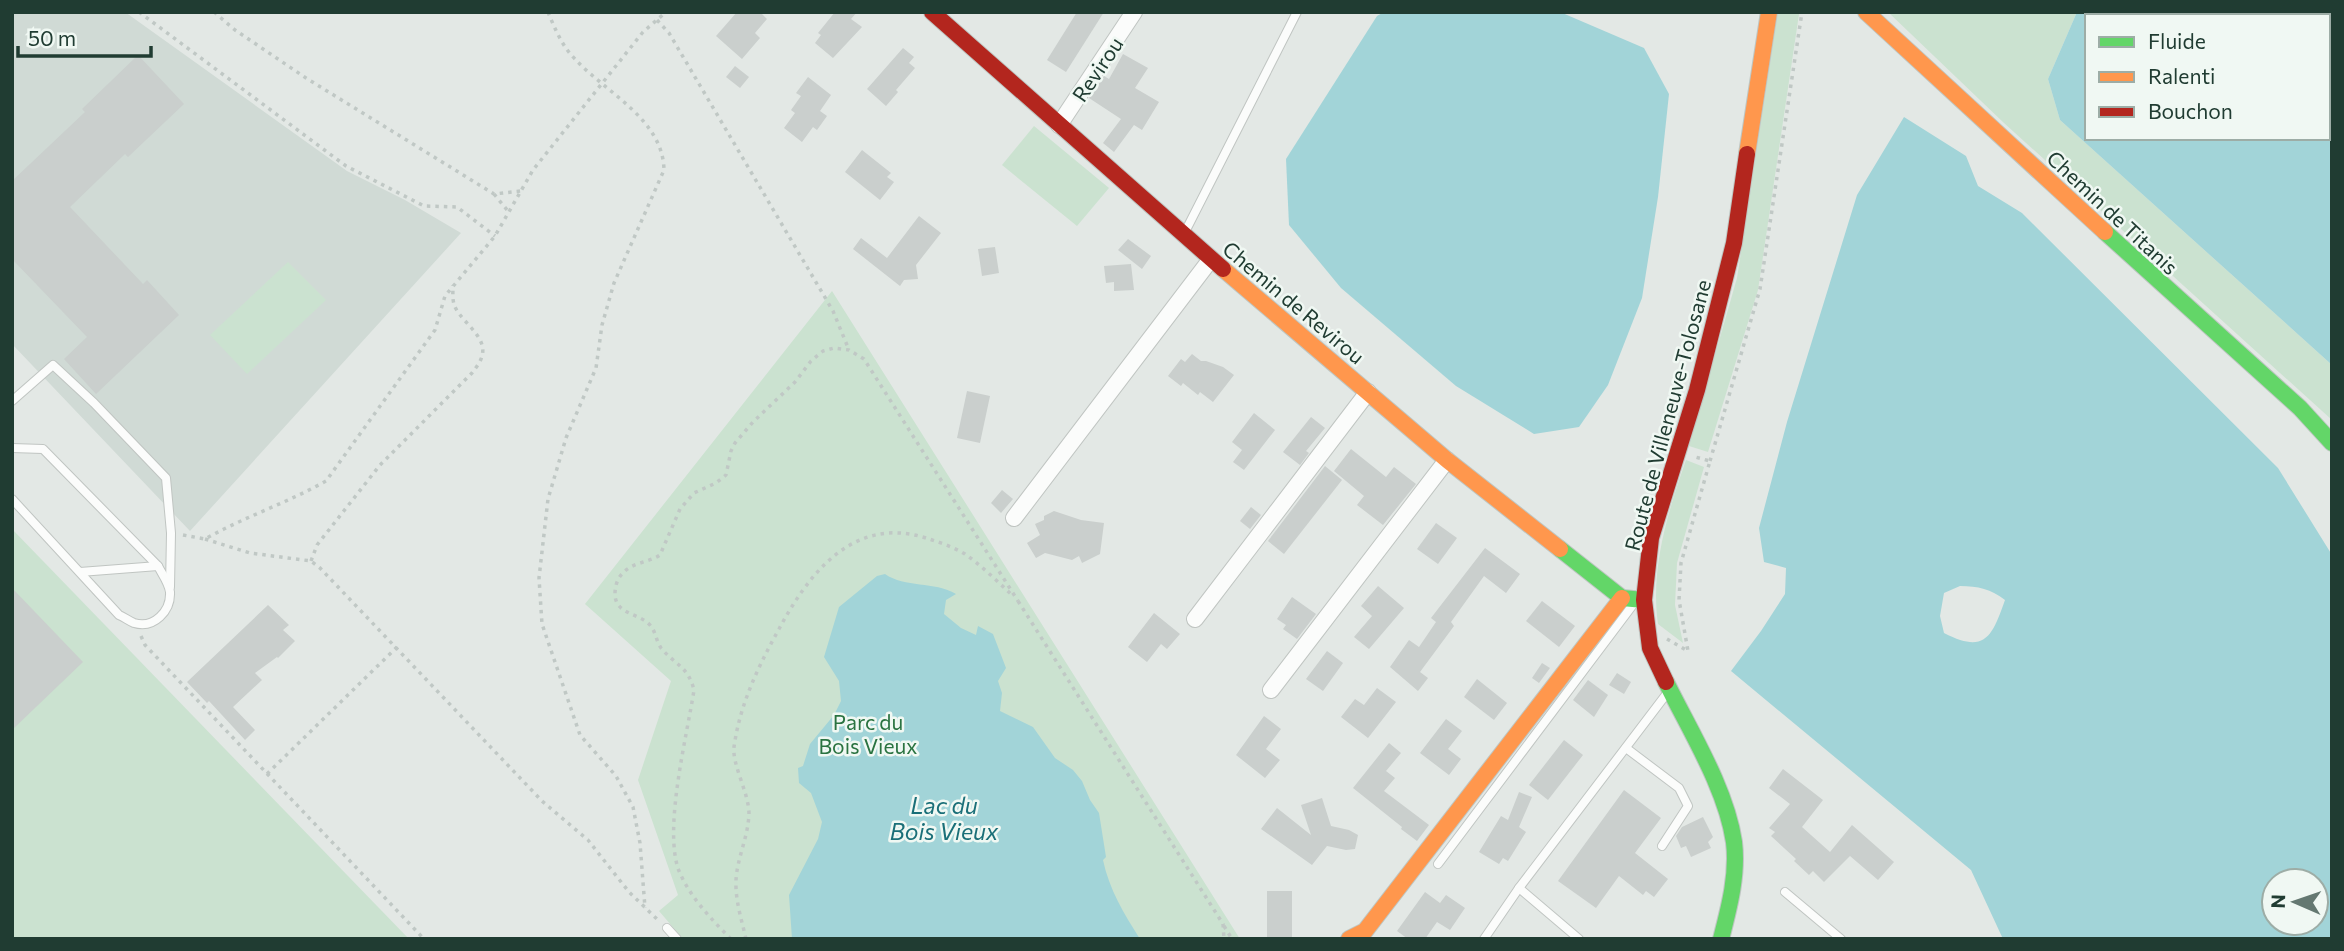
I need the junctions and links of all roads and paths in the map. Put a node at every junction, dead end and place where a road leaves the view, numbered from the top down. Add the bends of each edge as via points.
1 (139, 12) edge
2 (214, 12) edge
3 (548, 12) edge
4 (666, 12) edge
5 (932, 12) edge
6 (1134, 12) edge
7 (1297, 12) edge
8 (1769, 12) edge
9 (1802, 12) edge
10 (1866, 12) edge
11 (657, 20) junction
12 (601, 85) junction
13 (1059, 125) junction
14 (521, 191) junction
15 (494, 194) junction
16 (508, 211) junction
17 (1183, 235) junction
18 (495, 236) junction
19 (1211, 259) junction
20 (454, 283) junction
21 (849, 350) junction
22 (1368, 392) junction
23 (12, 401) edge
24 (2332, 443) edge
25 (12, 447) edge
26 (1678, 451) junction
27 (1447, 460) junction
28 (1710, 461) junction
29 (12, 499) edge
30 (1014, 518) dead end
31 (171, 533) junction
32 (205, 539) junction
33 (311, 561) junction
34 (158, 566) junction
35 (80, 572) junction
36 (170, 589) junction
37 (1635, 599) junction
38 (1018, 601) junction
39 (1195, 619) dead end
40 (135, 623) junction
41 (1647, 627) junction
42 (397, 647) junction
43 (1271, 690) dead end
44 (1670, 690) junction
45 (1626, 748) junction
46 (267, 774) junction
47 (1662, 846) dead end
48 (1438, 864) dead end
49 (1519, 888) junction
50 (1785, 891) dead end
51 (645, 908) junction
52 (1223, 924) junction
53 (667, 928) joint
54 (424, 939) edge
55 (677, 939) edge
56 (731, 939) edge
57 (746, 939) edge
58 (1224, 939) edge
59 (1232, 939) edge
60 (1349, 939) edge
61 (1484, 939) edge
62 (1579, 939) edge
63 (1721, 939) edge
64 (1841, 939) edge

1 - 18 path via 346,166 424,206 457,207
2 - 15 path via 306,78
3 - 12 path via 573,58
4 - 11 path
5 - 13 street, Chemin de Revirou
6 - 13 street, Revirou
7 - 17 lane
8 - 26 street, Route de Villeneuve-Tolosane via 1734,243
9 - 28 path via 1760,289
10 - 24 street, Chemin de Titanis via 2300,408
11 - 12 path
11 - 21 path via 669,33 833,311
12 - 14 path
12 - 51 path via 657,138 664,170 614,283 596,368 565,438 548,499 539,578 542,624 580,735 616,776 633,807
13 - 17 street, Chemin de Revirou
14 - 15 path
14 - 16 path
15 - 16 path
16 - 18 path
17 - 19 street, Chemin de Revirou
18 - 20 path
19 - 22 street, Chemin de Revirou
19 - 30 street
20 - 32 path via 435,330 326,481
20 - 33 path via 456,310 475,330 482,358 380,465 317,545
21 - 38 path via 863,359
21 - 56 path via 823,351 811,361 735,443 726,475 694,494 680,509 660,555 631,565 617,581 616,601 624,611 652,626 660,647 691,679 694,690 673,824 675,856 697,902
22 - 27 street, Chemin de Revirou
22 - 39 street
23 - 31 lane via 53,365 166,478
25 - 34 lane via 43,449
26 - 28 path
26 - 37 street, Route de Villeneuve-Tolosane
27 - 37 street, Chemin de Revirou
27 - 43 street
28 - 41 path via 1681,563 1679,600 1688,650
29 - 35 lane
31 - 32 path
31 - 36 lane
32 - 33 path via 250,553
33 - 42 path
34 - 35 lane
34 - 36 lane
35 - 40 lane via 119,615
36 - 40 lane via 161,618
37 - 41 street, Route de Villeneuve-Tolosane
37 - 48 lane
37 - 60 street via 1365,930
38 - 52 path
38 - 57 path via 964,554 942,543 894,532 863,537 815,573 787,614 748,690 733,752 749,811 735,892
40 - 46 path via 145,645
41 - 44 street, Route de Villeneuve-Tolosane via 1650,648
42 - 46 path
42 - 51 path via 542,801 588,840
44 - 45 lane
44 - 63 street, Route de Villeneuve-Tolosane via 1720,792 1734,844 1733,884
45 - 47 lane via 1679,788 1688,806
45 - 49 lane
46 - 54 path
49 - 61 lane
49 - 62 lane
50 - 64 lane
51 - 53 path
52 - 58 path
52 - 59 path
53 - 55 lane

